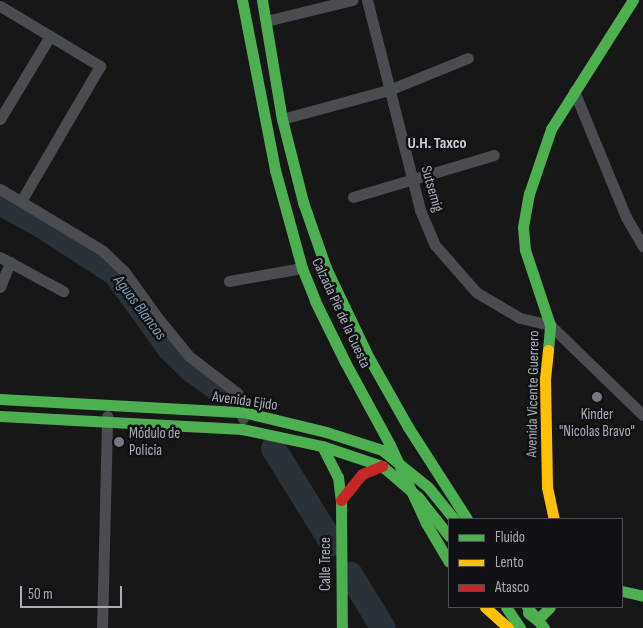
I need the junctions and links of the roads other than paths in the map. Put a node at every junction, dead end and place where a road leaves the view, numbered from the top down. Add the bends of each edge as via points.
1 (242, 0) edge
2 (262, 0) edge
3 (352, 0) edge
4 (367, 0) edge
5 (633, 0) edge
6 (0, 6) edge
7 (266, 21) junction
8 (50, 36) junction
9 (468, 58) dead end
10 (389, 90) junction
11 (574, 91) junction
12 (0, 119) edge
13 (282, 120) junction
14 (494, 156) dead end
15 (413, 178) junction
16 (0, 189) edge
17 (353, 197) dead end
18 (20, 202) junction
19 (643, 247) edge
20 (5, 259) edge
21 (302, 268) junction
22 (229, 281) dead end
23 (0, 287) edge
24 (63, 292) dead end
25 (550, 325) junction
26 (0, 399) edge
27 (108, 404) junction
28 (243, 412) junction
29 (643, 415) edge
30 (0, 416) edge
31 (107, 420) junction
32 (242, 429) junction
33 (396, 435) junction
34 (322, 446) junction
35 (382, 466) junction
36 (340, 500) junction
37 (461, 516) edge
38 (554, 518) edge
39 (448, 535) edge
40 (448, 560) edge
41 (623, 591) edge
42 (643, 596) edge
43 (486, 608) edge
44 (507, 608) edge
45 (521, 608) edge
46 (528, 608) edge
47 (549, 608) edge
48 (541, 624) edge
49 (102, 628) edge
50 (342, 628) edge
51 (508, 628) edge
52 (520, 628) edge

1 - 21 main road, Calzada Pie de la Cuesta via 275,170
2 - 7 main road, Calzada Pie de la Cuesta
3 - 7 street
4 - 10 street, Sutsemig
5 - 11 main road, Avenida Vicente Guerrero
6 - 8 street
7 - 13 main road, Calzada Pie de la Cuesta
8 - 12 street
8 - 18 street via 100,66
9 - 10 street
10 - 13 street
10 - 15 street, Sutsemig
11 - 19 street via 626,217
11 - 25 main road, Avenida Vicente Guerrero via 551,129 529,194 522,227 525,250
13 - 33 main road, Calzada Pie de la Cuesta via 303,202 326,268 369,358
14 - 15 street
15 - 17 street
15 - 25 street, Sutsemig via 420,210 435,245 476,292 520,318
16 - 18 street
18 - 28 street via 103,251 124,271 189,356 237,393
20 - 23 street
20 - 24 street
21 - 22 street
21 - 33 main road, Calzada Pie de la Cuesta via 341,353
25 - 29 street
25 - 38 main road, Avenida Vicente Guerrero via 545,381 547,487
26 - 27 main road, Avenida Ejido
27 - 28 main road, Avenida Ejido
27 - 31 street
28 - 32 street
28 - 37 main road, Avenida Ejido via 326,432 382,450
30 - 31 main road, Avenida Ejido
31 - 32 main road, Avenida Ejido
31 - 49 street
32 - 34 main road, Avenida Ejido
33 - 37 main road, Calzada Pie de la Cuesta
33 - 40 main road, Calzada Pie de la Cuesta, bridge via 426,523
34 - 35 main road, Avenida Ejido
34 - 36 main road, Calle Trece via 338,477
35 - 36 main road via 362,474
35 - 39 main road, Avenida Ejido via 418,497
36 - 50 main road, Calle Trece
41 - 42 main road
43 - 51 main road
44 - 52 main road
45 - 48 main road
46 - 48 main road
47 - 48 main road

